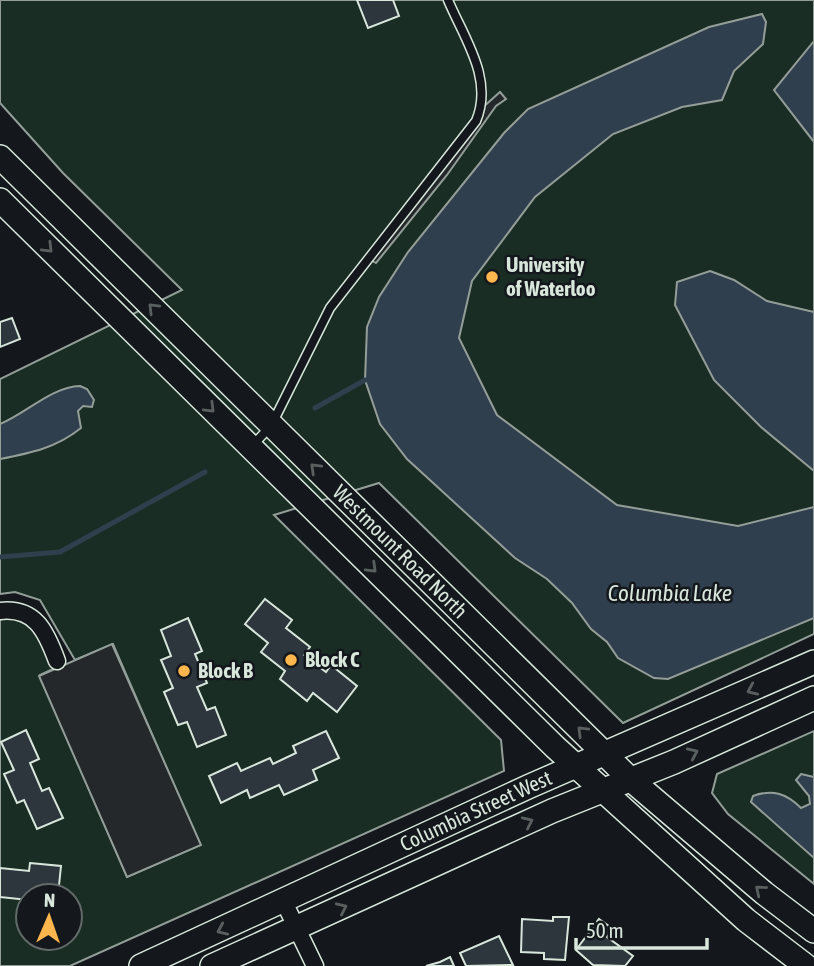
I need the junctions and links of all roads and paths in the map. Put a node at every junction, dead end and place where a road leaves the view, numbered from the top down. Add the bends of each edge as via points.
1 (448, 0) edge
2 (0, 157) edge
3 (0, 200) edge
4 (271, 426) junction
5 (250, 448) junction
6 (0, 611) edge
7 (57, 661) dead end
8 (814, 662) edge
9 (814, 698) edge
10 (605, 754) junction
11 (577, 767) junction
12 (630, 779) junction
13 (602, 790) junction
14 (284, 902) junction
15 (297, 928) junction
16 (814, 931) edge
17 (141, 966) edge
18 (212, 966) edge
19 (314, 966) edge
20 (806, 966) edge

1 - 4 lane via 478,66 481,109 330,308
4 -> 2 main road, Westmount Road North
3 -> 5 main road, Westmount Road North
4 - 5 lane
10 -> 4 main road, Westmount Road North
5 -> 11 main road, Westmount Road North
6 - 7 street via 15,609 32,615
8 -> 10 main road, Columbia Street West
12 -> 9 main road, Columbia Street West
10 - 11 main road, Columbia Street West
10 - 12 main road, Westmount Road North
11 - 13 main road, Westmount Road North
11 - 14 main road, Columbia Street West
12 - 13 main road, Columbia Street West
16 -> 12 main road, Westmount Road North
15 -> 13 main road, Columbia Street West
13 - 20 main road, Westmount Road North via 746,920
14 - 15 street
14 -> 17 main road, Columbia Street West
15 - 18 main road, Columbia Street West
15 - 19 street

